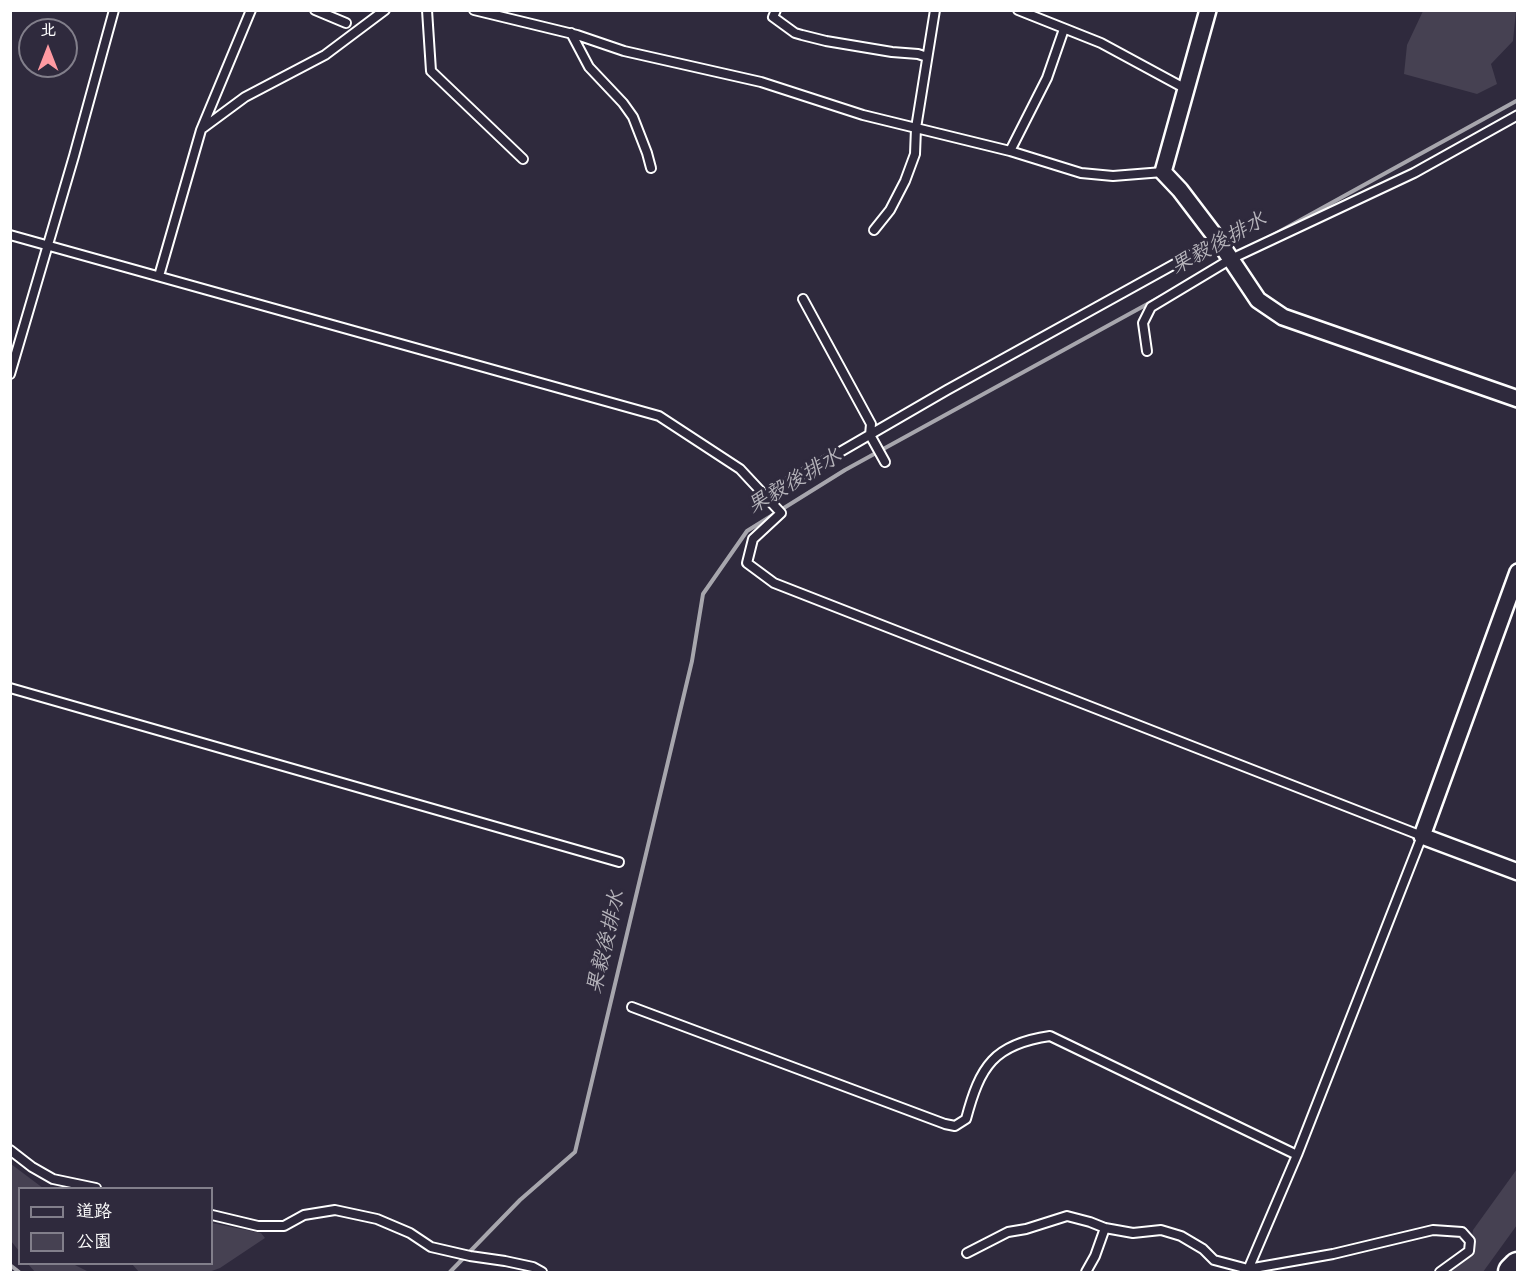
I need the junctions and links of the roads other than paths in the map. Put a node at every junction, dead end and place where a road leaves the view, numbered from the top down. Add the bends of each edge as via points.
1 (114, 10) edge
2 (251, 10) edge
3 (315, 10) edge
4 (385, 10) edge
5 (427, 10) edge
6 (474, 10) edge
7 (776, 10) edge
8 (935, 10) edge
9 (1018, 10) edge
10 (1208, 10) edge
11 (346, 23) dead end
12 (1064, 29) junction
13 (571, 33) junction
14 (927, 57) junction
15 (1186, 89) junction
16 (1518, 115) edge
17 (916, 128) junction
18 (201, 130) junction
19 (1010, 151) junction
20 (522, 159) dead end
21 (651, 168) dead end
22 (1163, 172) junction
23 (874, 230) dead end
24 (10, 235) edge
25 (1218, 240) junction
26 (47, 246) junction
27 (1231, 259) junction
28 (159, 276) junction
29 (803, 298) dead end
30 (1147, 351) dead end
31 (10, 374) edge
32 (1518, 399) edge
33 (870, 435) junction
34 (885, 462) dead end
35 (764, 496) junction
36 (1518, 572) edge
37 (10, 688) edge
38 (1422, 836) junction
39 (619, 862) dead end
40 (1518, 872) edge
41 (632, 1007) dead end
42 (10, 1150) edge
43 (1297, 1155) junction
44 (91, 1187) edge
45 (213, 1215) edge
46 (1105, 1228) junction
47 (967, 1253) dead end
48 (1518, 1267) edge
49 (1247, 1271) edge
50 (542, 1272) edge
51 (1086, 1272) edge
52 (1440, 1272) edge
53 (1513, 1272) edge

1 - 26 lane
2 - 18 lane
3 - 11 lane
4 - 18 lane via 325,55 245,97
5 - 20 lane via 431,71
6 - 13 lane
7 - 14 lane via 773,17 795,33
8 - 14 lane
9 - 12 lane
10 - 15 street
12 - 15 lane via 1101,43
12 - 19 lane via 1047,78
13 - 17 lane via 624,51 761,82
13 - 21 lane via 589,67 633,117
14 - 17 lane
15 - 22 street
16 - 27 lane via 1414,173
17 - 19 lane
17 - 23 lane via 915,153 905,182
18 - 28 lane
19 - 22 lane via 1082,173 1113,176
22 - 25 street
24 - 26 lane
25 - 27 street
25 - 33 lane
26 - 28 lane
26 - 31 lane
27 - 30 lane via 1151,307 1143,323
27 - 32 street via 1257,300 1282,317
28 - 35 lane via 658,416 740,469
29 - 33 lane via 871,424
33 - 34 lane
33 - 35 lane
35 - 38 lane via 781,513 753,539 747,562 774,583
36 - 38 street
37 - 39 lane
38 - 40 street
38 - 43 lane
41 - 43 lane via 955,1126 966,1119 974,1088 983,1072 1004,1050 1028,1039 1050,1036
42 - 44 lane via 53,1179
43 - 49 lane
45 - 50 lane via 258,1226 284,1226 304,1215 335,1210 377,1219 431,1247
46 - 47 lane via 1067,1216 1008,1232
46 - 49 lane via 1133,1233 1161,1230 1181,1236 1214,1260
46 - 51 lane
48 - 53 highway
49 - 52 lane via 1432,1230 1462,1232 1470,1241 1469,1251

